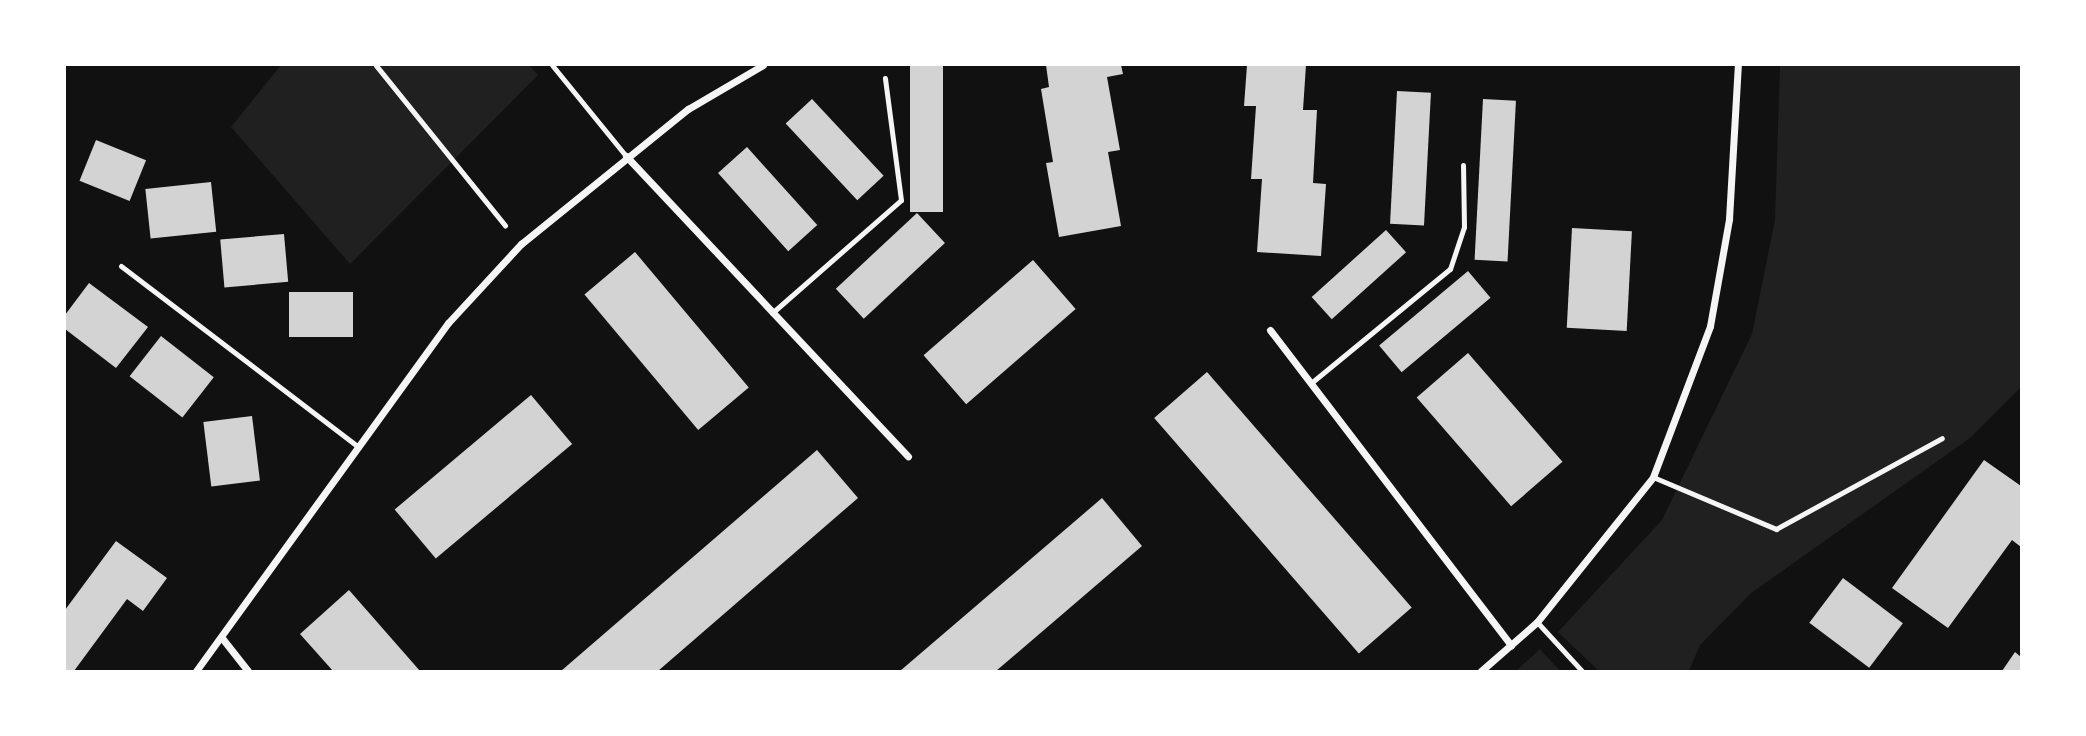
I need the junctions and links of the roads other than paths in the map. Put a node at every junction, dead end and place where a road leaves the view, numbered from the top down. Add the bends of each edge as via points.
1 (552, 65) edge
2 (763, 65) edge
3 (1738, 65) edge
4 (885, 78) dead end
5 (626, 156) junction
6 (1463, 165) dead end
7 (121, 266) dead end
8 (772, 313) junction
9 (1270, 330) dead end
10 (1311, 383) junction
11 (1942, 438) dead end
12 (359, 447) junction
13 (908, 456) dead end
14 (1653, 477) junction
15 (1537, 622) junction
16 (222, 638) junction
17 (1511, 645) junction
18 (196, 671) edge
19 (248, 671) edge
20 (1482, 671) edge
21 (1582, 671) edge

1 - 5 lane
2 - 5 street via 688,109
3 - 14 street via 1729,219 1710,326
4 - 8 lane via 901,200
5 - 8 street
5 - 12 street via 521,244 448,323
6 - 10 lane via 1464,227 1450,269
7 - 12 lane
8 - 13 street
9 - 10 street
10 - 17 street
11 - 14 lane via 1776,529
12 - 16 street
14 - 15 street
15 - 17 street
15 - 21 lane
16 - 18 street
16 - 19 street
17 - 20 street

